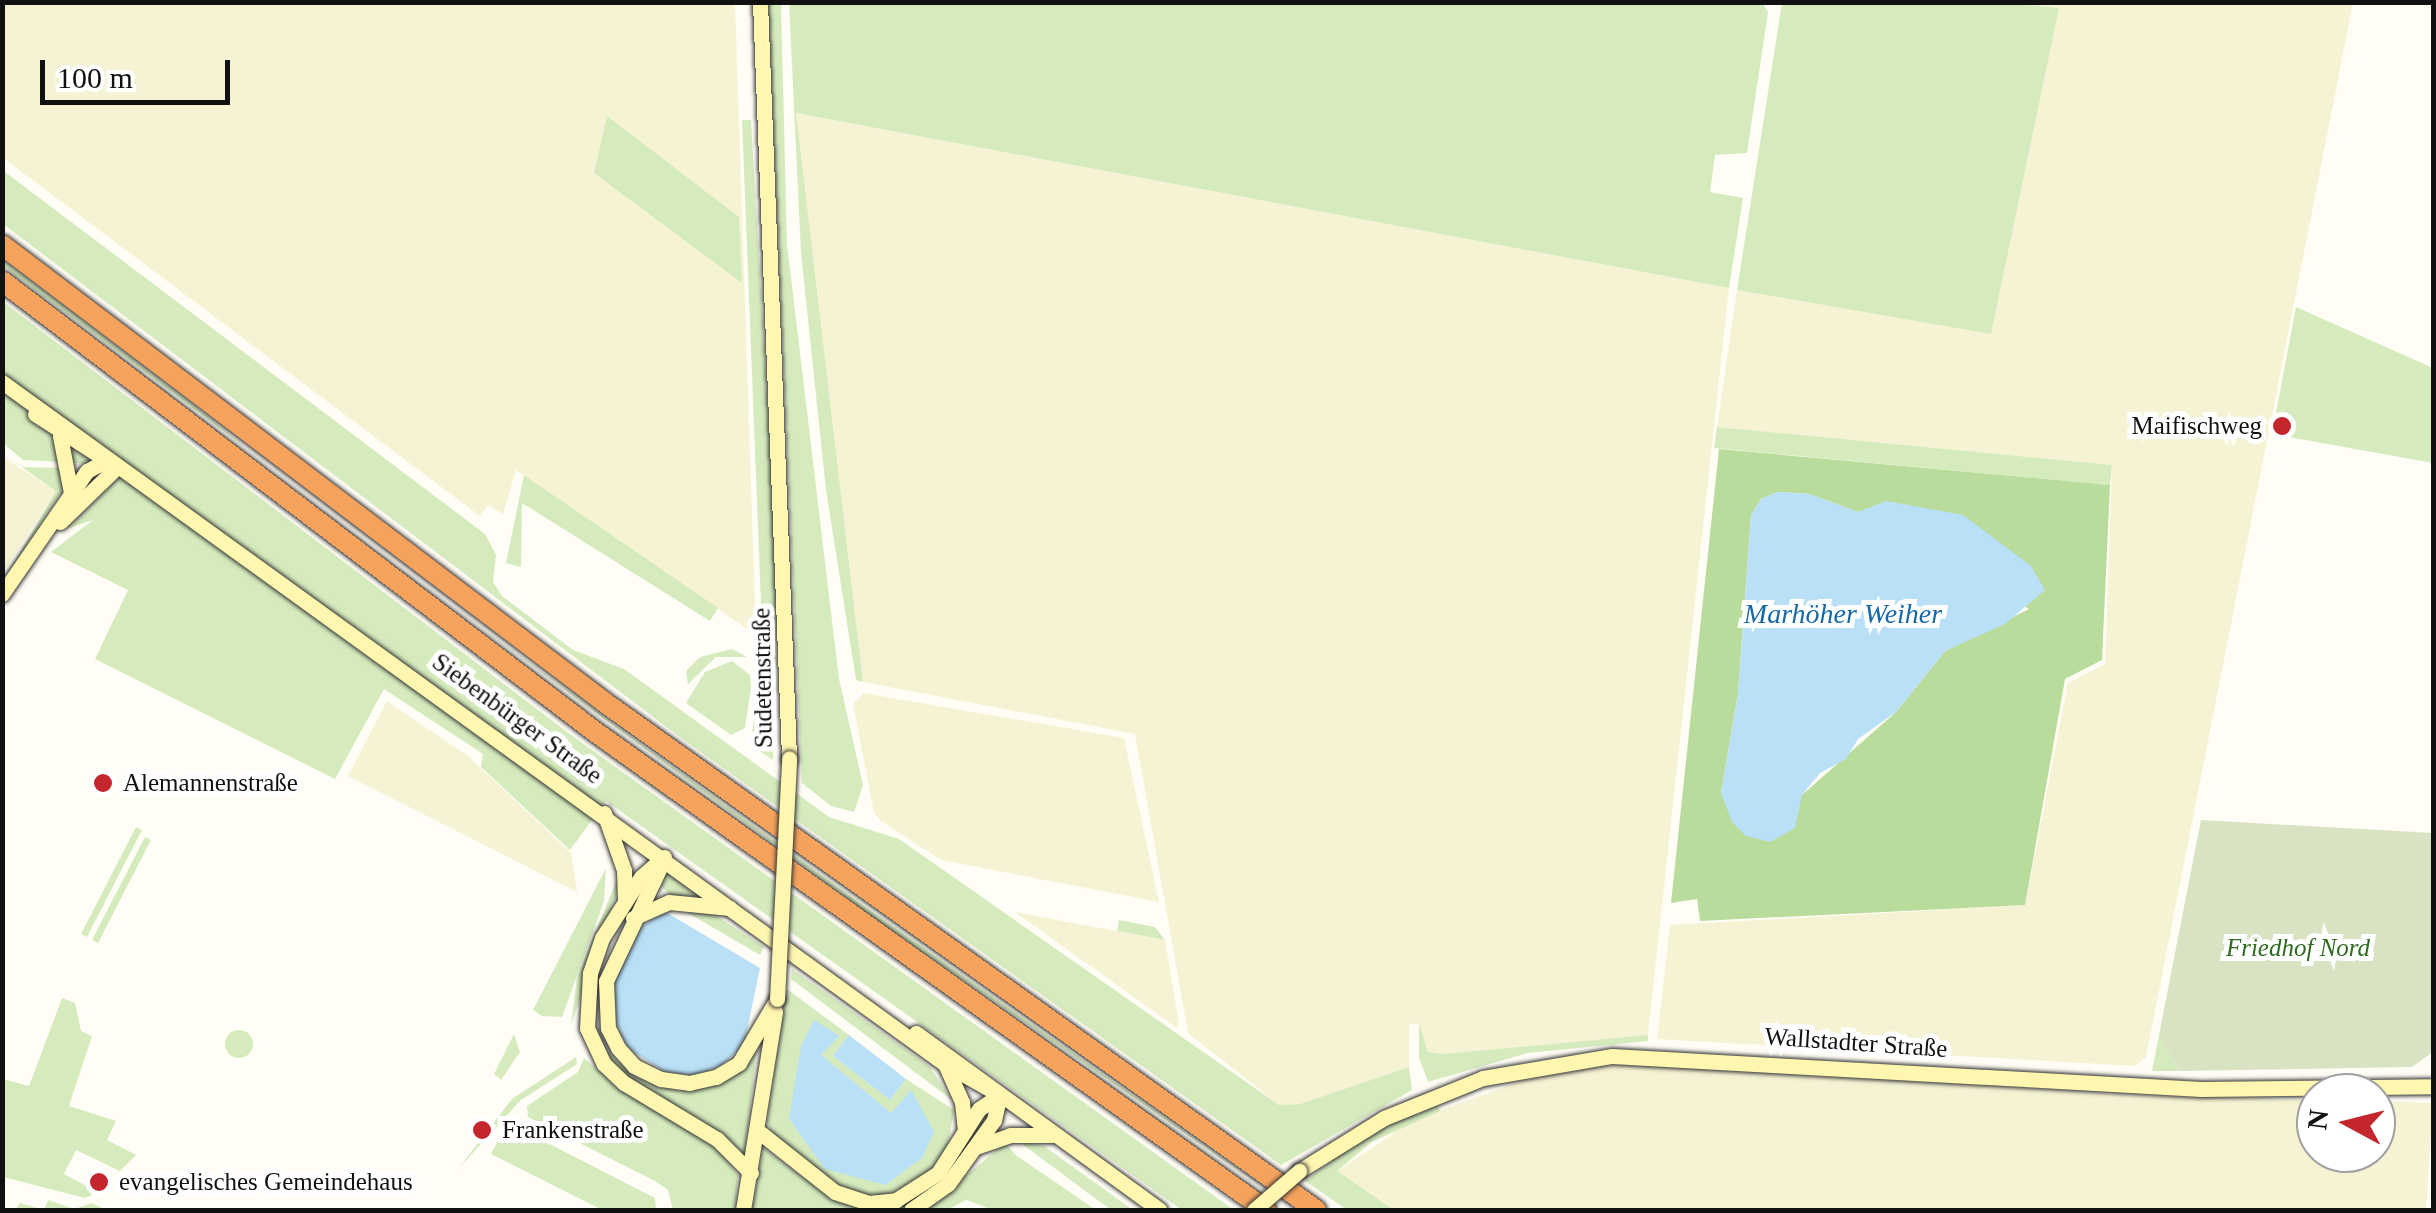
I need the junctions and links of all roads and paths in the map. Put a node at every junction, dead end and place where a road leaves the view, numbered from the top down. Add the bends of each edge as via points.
1 (760, 2) edge
2 (2, 245) edge
3 (2, 281) edge
4 (2, 383) edge
5 (60, 436) junction
6 (112, 463) junction
7 (72, 492) junction
8 (53, 528) junction
9 (2, 594) edge
10 (604, 813) junction
11 (664, 857) junction
12 (625, 899) junction
13 (736, 909) junction
14 (633, 918) junction
15 (776, 999) junction
16 (894, 1022) junction
17 (946, 1064) junction
18 (2434, 1086) edge
19 (1000, 1095) junction
20 (758, 1132) junction
21 (964, 1132) junction
22 (1054, 1135) junction
23 (976, 1147) junction
24 (750, 1173) junction
25 (743, 1210) edge
26 (912, 1210) edge
27 (1160, 1210) edge
28 (1254, 1210) edge
29 (1266, 1210) edge
30 (1316, 1210) edge

1 - 15 main road, Sudetenstraße, bridge via 789,758
2 - 30 highway via 678,756
3 - 29 highway via 598,734
4 - 5 main road, Siebenbürger Straße
4 - 6 main road, Siebenbürger Straße
5 - 6 main road, Siebenbürger Straße
5 - 7 main road
6 - 7 main road via 87,471
6 - 8 main road
6 - 10 main road, Siebenbürger Straße
7 - 8 main road
8 - 9 main road
10 - 11 main road, Siebenbürger Straße
10 - 12 main road via 624,870
11 - 12 main road
11 - 13 main road, Siebenbürger Straße
11 - 14 main road
12 - 24 main road via 590,973 592,1043 624,1083 716,1139
13 - 14 main road via 669,902
13 - 16 main road, Siebenbürger Straße
14 - 15 main road via 613,956 604,1006 613,1038 634,1066 689,1083 716,1077 739,1062
15 - 20 main road, Sudetenstraße
16 - 17 main road, Siebenbürger Straße
16 - 19 main road, Siebenbürger Straße via 937,1043
17 - 19 main road, Siebenbürger Straße
17 - 21 main road via 962,1102
18 - 28 main road, Wallstadter Straße, bridge via 2201,1089 1612,1056 1483,1078 1384,1118 1302,1169
19 - 21 main road via 979,1109
19 - 22 main road, Siebenbürger Straße
19 - 23 main road via 994,1120
20 - 21 main road via 799,1170 869,1203 918,1190
20 - 24 main road, Sudetenstraße
22 - 23 main road via 1010,1135
22 - 27 main road, Siebenbürger Straße
23 - 26 main road via 948,1184
24 - 25 main road, Sudetenstraße

